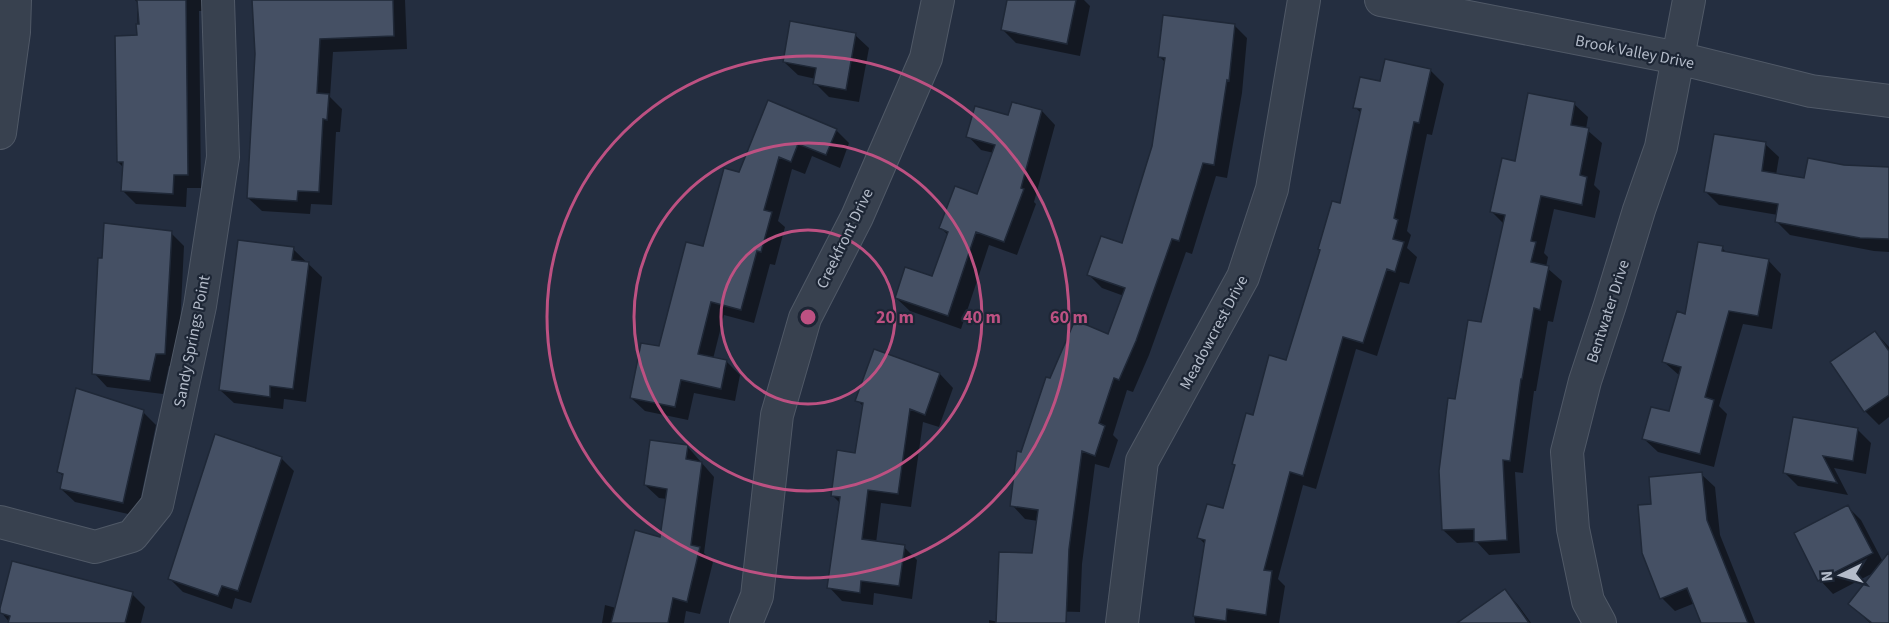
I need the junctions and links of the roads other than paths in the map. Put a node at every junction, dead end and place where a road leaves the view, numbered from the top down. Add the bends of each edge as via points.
1 (15, 0) edge
2 (218, 0) edge
3 (938, 0) edge
4 (1304, 0) edge
5 (1381, 0) edge
6 (1689, 0) edge
7 (1678, 58) junction
8 (1889, 101) edge
9 (0, 133) edge
10 (0, 522) edge
11 (746, 623) edge
12 (1122, 623) edge
13 (1600, 623) edge

1 - 9 street
2 - 10 street, Sandy Springs Point via 223,157 200,306 157,505 132,536 95,547
3 - 11 street, Creekfront Drive via 926,58 857,218 805,318 777,415 757,596
4 - 12 street, Meadowcrest Drive via 1272,189 1243,277 1142,461
5 - 7 street, Brook Valley Drive
6 - 7 street, Bentwater Drive
7 - 8 street, Brook Valley Drive via 1810,92
7 - 13 street, Bentwater Drive via 1661,147 1585,381 1567,452 1575,539 1588,601

